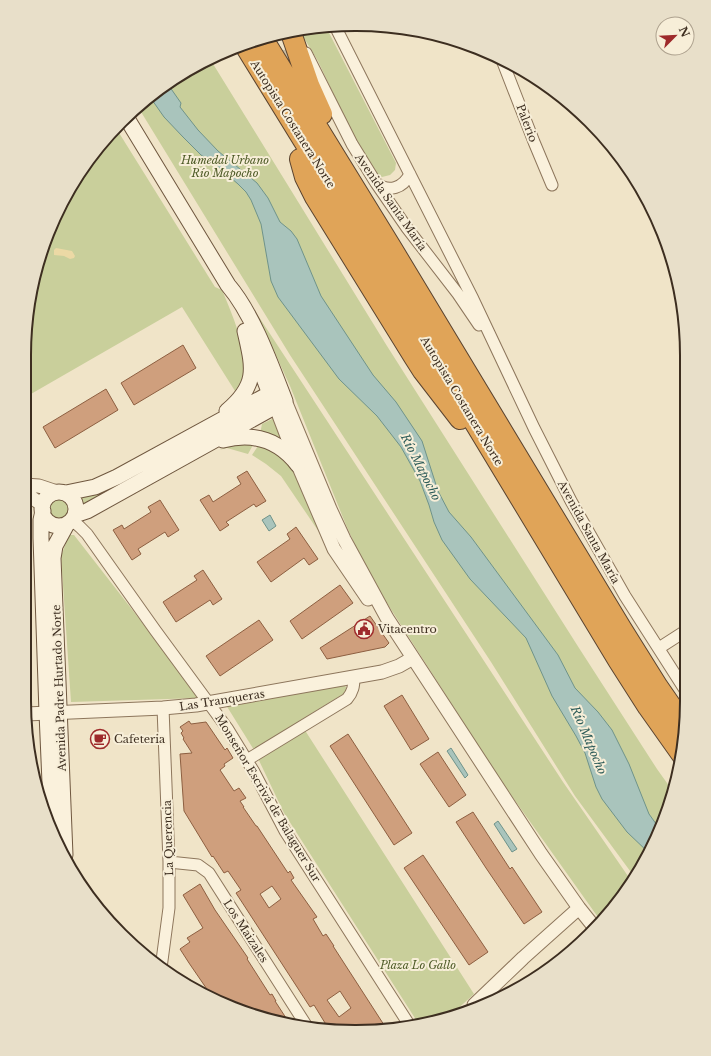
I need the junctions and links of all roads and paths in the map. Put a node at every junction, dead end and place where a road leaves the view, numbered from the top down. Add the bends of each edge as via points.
1 (338, 32) edge
2 (297, 36) edge
3 (292, 37) edge
4 (266, 44) edge
5 (247, 49) edge
6 (505, 67) edge
7 (130, 123) edge
8 (300, 159) dead end
9 (410, 174) junction
10 (350, 180) junction
11 (376, 183) junction
12 (552, 185) dead end
13 (228, 284) junction
14 (245, 331) junction
15 (504, 364) junction
16 (278, 397) junction
17 (204, 429) junction
18 (201, 447) junction
19 (298, 465) junction
20 (503, 468) junction
21 (31, 485) edge
22 (62, 492) junction
23 (31, 497) edge
24 (43, 508) junction
25 (71, 520) junction
26 (388, 618) junction
27 (680, 634) edge
28 (658, 648) junction
29 (413, 658) junction
30 (354, 677) junction
31 (680, 682) edge
32 (208, 703) junction
33 (163, 708) junction
34 (53, 713) junction
35 (32, 714) edge
36 (679, 719) edge
37 (676, 747) edge
38 (247, 760) junction
39 (52, 815) edge
40 (64, 844) edge
41 (169, 862) junction
42 (579, 908) junction
43 (591, 923) edge
44 (162, 961) edge
45 (479, 1001) edge
46 (303, 1021) edge
47 (407, 1021) edge

1 - 9 street, Avenida Santa María
2 - 11 street, Avenida Santa María via 352,144
3 - 10 highway via 304,74 340,151
4 - 10 highway, Autopista Costanera Norte
5 - 20 highway, Autopista Costanera Norte
6 - 12 street, Palerio
7 - 13 main road
8 - 20 highway via 315,197 423,371
9 - 11 street via 404,183 393,188 384,188
9 - 15 street, Avenida Santa María
10 - 36 highway, Autopista Costanera Norte via 575,553
11 - 15 street, Avenida Santa María via 458,294
13 - 14 main road
13 - 16 main road via 235,292 262,345
14 - 16 main road
14 - 17 main road via 252,364 248,387 238,401
15 - 28 street, Avenida Santa María via 575,508
16 - 17 main road
16 - 18 main road
16 - 19 street
16 - 26 street via 344,539
17 - 22 main road via 96,487
18 - 19 main road via 242,436 257,438 280,447
18 - 25 main road
19 - 26 street via 334,549 371,604
20 - 37 highway, Autopista Costanera Norte via 627,674
21 - 22 street
22 - 24 main road via 51,494
22 - 25 main road via 70,496 76,505
23 - 24 street
24 - 25 main road via 47,521 52,524 57,526
24 - 34 main road, Avenida Padre Hurtado Norte via 41,520
25 - 32 street, Monseñor Escrivá de Balaguer Sur via 87,534
25 - 34 main road, Avenida Padre Hurtado Norte via 56,546 53,558
26 - 29 street
27 - 28 street
28 - 31 street, Avenida Santa María
29 - 30 street, Las Tranqueras via 382,672
29 - 42 street
30 - 32 street, Las Tranqueras
30 - 38 street via 352,693 347,699
32 - 33 street, Las Tranqueras
32 - 38 street, Monseñor Escrivá de Balaguer Sur
33 - 34 street, Las Tranqueras
33 - 41 street, La Querencia
34 - 35 street, Las Tranqueras
34 - 39 main road, Avenida Padre Hurtado Norte
34 - 40 main road, Avenida Padre Hurtado Norte
38 - 47 street, Monseñor Escrivá de Balaguer Sur via 285,831
41 - 44 street, La Querencia via 168,908
41 - 46 street, Los Maizales via 198,865 209,874
42 - 43 street
42 - 45 street

